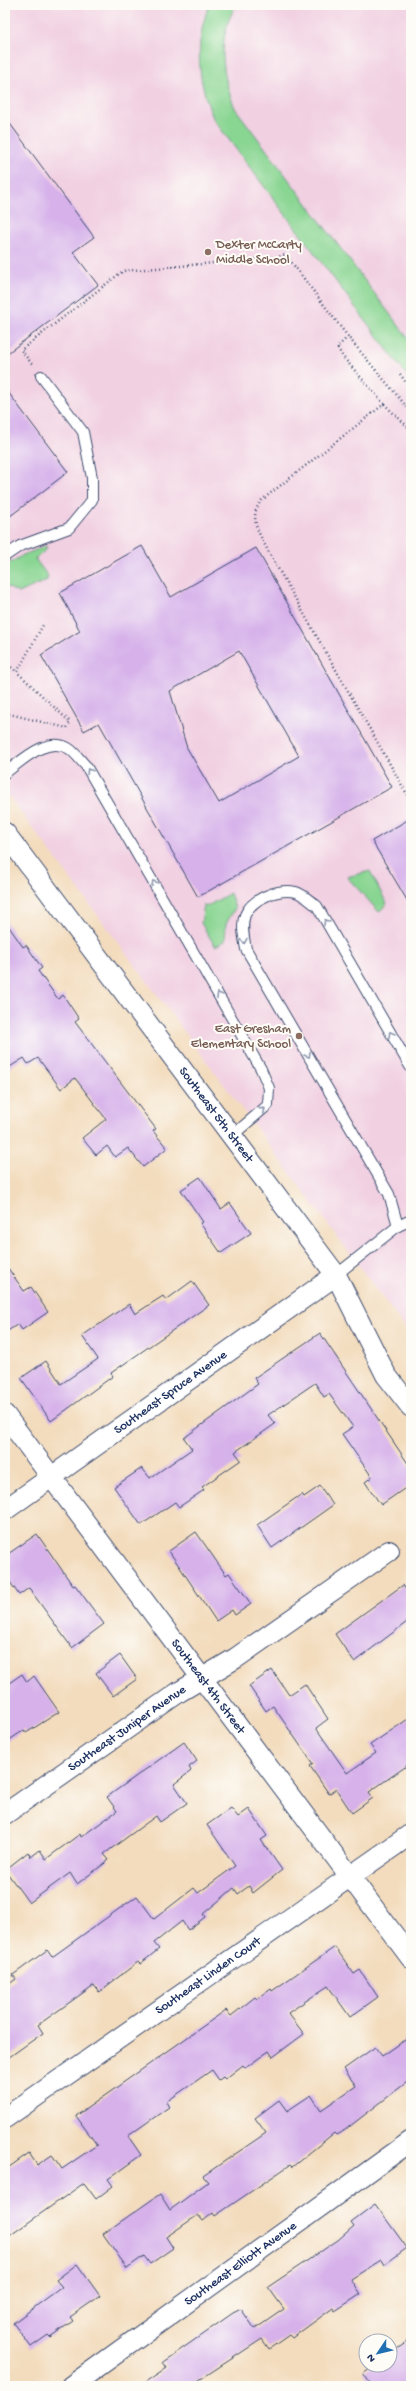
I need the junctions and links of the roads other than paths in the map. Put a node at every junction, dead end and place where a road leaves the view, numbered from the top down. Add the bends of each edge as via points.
1 (41, 376) road end
2 (5, 556) edge
3 (5, 773) edge
4 (5, 833) edge
5 (411, 1068) edge
6 (233, 1135) junction
7 (411, 1220) edge
8 (398, 1226) junction
9 (336, 1275) junction
10 (411, 1407) edge
11 (5, 1415) edge
12 (52, 1477) junction
13 (5, 1510) edge
14 (389, 1551) dead end
15 (202, 1678) junction
16 (5, 1814) edge
17 (411, 1834) edge
18 (351, 1877) junction
19 (411, 1958) edge
20 (5, 2118) edge
21 (411, 2141) edge
22 (71, 2386) edge

1 - 2 lane via 83,432 92,478 92,500 69,528 20,546
6 -> 3 lane via 268,1105 269,1088 261,1069 86,766 68,748 51,744
4 - 6 street, Southeast 5th Street
5 -> 8 lane via 317,906 297,892 278,892 258,900 245,914 243,933 246,949 389,1194
6 - 9 street, Southeast 5th Street
7 - 8 lane
8 - 9 lane
9 - 10 street, Southeast 5th Street via 386,1375
9 - 12 street, Southeast Spruce Avenue
11 - 12 street, Southeast 4th Street
12 - 13 street, Southeast Spruce Avenue
12 - 15 street, Southeast 4th Street
14 - 15 street, Southeast Juniper Avenue via 236,1658
15 - 16 street, Southeast Juniper Avenue
15 - 18 street, Southeast 4th Street
17 - 18 street, Southeast Linden Court
18 - 19 street, Southeast 4th Street
18 - 20 street, Southeast Linden Court
21 - 22 street, Southeast Elliott Avenue

